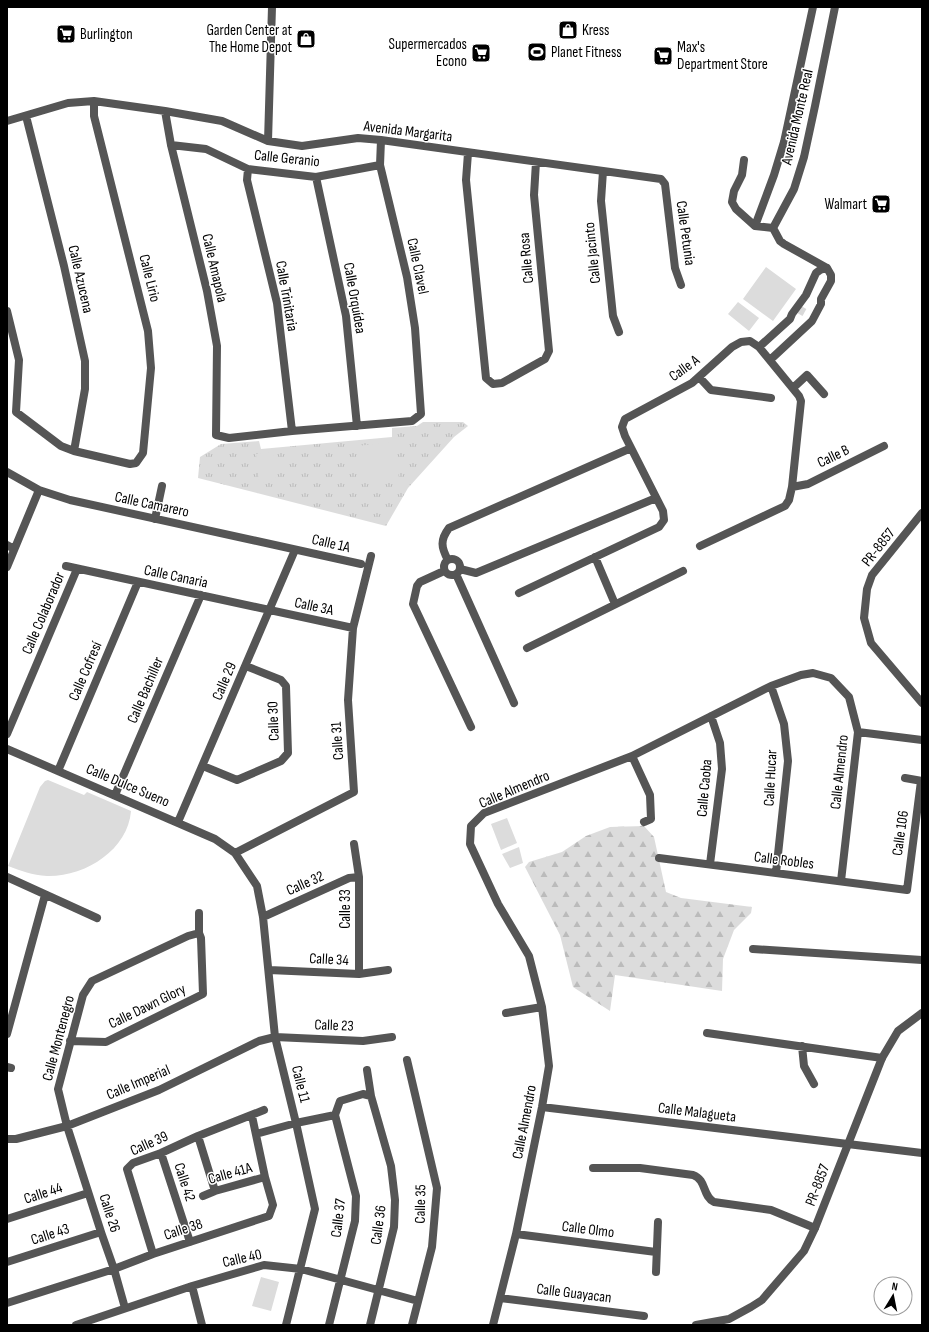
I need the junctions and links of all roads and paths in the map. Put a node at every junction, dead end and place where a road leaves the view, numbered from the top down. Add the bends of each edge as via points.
1 (272, 7) edge
2 (813, 7) edge
3 (835, 7) edge
4 (94, 102) junction
5 (165, 111) junction
6 (26, 116) junction
7 (7, 121) edge
8 (381, 140) junction
9 (268, 141) junction
10 (171, 145) junction
11 (468, 153) junction
12 (744, 160) dead end
13 (536, 162) junction
14 (380, 165) junction
15 (248, 169) junction
16 (603, 171) junction
17 (316, 177) junction
18 (665, 184) joint
19 (755, 226) junction
20 (773, 228) junction
21 (828, 268) junction
22 (681, 285) dead end
23 (805, 296) junction
24 (804, 305) tunnel mouth
25 (7, 311) edge
26 (799, 314) tunnel mouth
27 (790, 319) junction
28 (619, 332) dead end
29 (759, 347) junction
30 (770, 360) junction
31 (699, 377) junction
32 (793, 388) junction
33 (824, 394) dead end
34 (771, 398) dead end
35 (358, 426) junction
36 (292, 431) junction
37 (884, 446) dead end
38 (631, 448) junction
39 (74, 451) junction
40 (7, 472) edge
41 (162, 486) dead end
42 (792, 487) junction
43 (39, 490) junction
44 (656, 498) junction
45 (922, 513) edge
46 (154, 519) junction
47 (700, 546) dead end
48 (11, 547) edge
49 (295, 550) junction
50 (371, 556) dead end
51 (595, 557) junction
52 (448, 560) junction
53 (361, 564) dead end
54 (66, 566) dead end
55 (7, 567) edge
56 (77, 569) junction
57 (444, 571) junction
58 (683, 571) dead end
59 (458, 572) junction
60 (138, 582) junction
61 (519, 593) dead end
62 (201, 595) junction
63 (615, 604) junction
64 (269, 611) junction
65 (353, 628) junction
66 (527, 648) dead end
67 (246, 666) junction
68 (771, 686) junction
69 (514, 703) dead end
70 (922, 703) edge
71 (711, 716) junction
72 (471, 726) dead end
73 (858, 732) junction
74 (7, 734) edge
75 (922, 740) edge
76 (7, 748) edge
77 (632, 756) junction
78 (203, 766) junction
79 (58, 770) junction
80 (905, 778) dead end
81 (922, 781) edge
82 (115, 795) junction
83 (178, 822) junction
84 (644, 822) dead end
85 (354, 844) dead end
86 (235, 853) junction
87 (659, 858) dead end
88 (710, 864) junction
89 (776, 873) junction
90 (7, 877) edge
91 (359, 877) junction
92 (841, 881) junction
93 (907, 890) joint
94 (45, 895) junction
95 (199, 913) dead end
96 (263, 917) junction
97 (97, 918) dead end
98 (199, 933) junction
99 (753, 949) dead end
100 (922, 960) edge
101 (269, 970) junction
102 (388, 970) dead end
103 (359, 974) junction
104 (542, 1007) junction
105 (506, 1012) dead end
106 (922, 1012) edge
107 (707, 1033) dead end
108 (7, 1034) edge
109 (392, 1037) dead end
110 (275, 1038) junction
111 (70, 1041) junction
112 (802, 1046) junction
113 (882, 1058) junction
114 (407, 1060) dead end
115 (367, 1070) dead end
116 (814, 1084) dead end
117 (371, 1096) junction
118 (542, 1106) junction
119 (264, 1110) dead end
120 (335, 1115) junction
121 (252, 1116) junction
122 (296, 1123) junction
123 (67, 1126) junction
124 (256, 1134) junction
125 (198, 1136) junction
126 (7, 1139) edge
127 (848, 1144) junction
128 (161, 1153) junction
129 (922, 1153) edge
130 (593, 1168) dead end
131 (266, 1177) junction
132 (215, 1191) junction
133 (88, 1193) junction
134 (203, 1196) dead end
135 (7, 1219) edge
136 (658, 1222) dead end
137 (816, 1228) junction
138 (101, 1232) junction
139 (516, 1234) junction
140 (190, 1242) junction
141 (656, 1252) junction
142 (153, 1254) junction
143 (7, 1262) edge
144 (114, 1269) junction
145 (301, 1269) junction
146 (656, 1272) dead end
147 (340, 1280) junction
148 (192, 1286) junction
149 (379, 1291) junction
150 (500, 1298) junction
151 (418, 1301) junction
152 (7, 1303) edge
153 (125, 1308) junction
154 (644, 1316) dead end
155 (76, 1325) edge
156 (202, 1325) edge
157 (286, 1325) edge
158 (328, 1325) edge
159 (370, 1325) edge
160 (412, 1325) edge
161 (493, 1325) edge
162 (696, 1325) edge

1 - 9 street
2 - 19 street, Avenida Monte Real via 784,142
3 - 20 street, Avenida Monte Real via 804,157 794,189
4 - 5 street, Avenida Margarita
4 - 6 street, Avenida Margarita via 68,103
4 - 39 street, Calle Lirio via 94,116 148,331 151,368 143,453 136,463 130,464
5 - 9 street, Avenida Margarita via 222,121
5 - 10 street, Calle Amapola
6 - 7 street, Avenida Margarita
6 - 39 street, Calle Azucena via 85,361 85,389
8 - 9 street, Avenida Margarita via 358,138 302,146
8 - 11 street, Avenida Margarita
8 - 14 street, Calle Clavel
10 - 15 street, Calle Geranio via 206,149
10 - 36 street, Calle Amapola via 207,291 217,346 216,435 229,438
11 - 13 street, Avenida Margarita
11 - 13 street, Calle Rosa via 466,180 486,378 493,384 502,383 545,360 549,351 534,195
12 - 19 street via 742,175 732,202
13 - 16 street, Avenida Margarita
14 - 17 street, Calle Geranio
14 - 35 street, Calle Clavel via 407,277 415,328 421,414 412,421
15 - 17 street, Calle Geranio
15 - 36 street, Calle Trinitaria via 247,180 277,303
16 - 18 street, Avenida Margarita via 661,179
16 - 28 street, Calle Jacinto via 601,201 613,316
17 - 35 street, Calle Orquídea via 346,316
18 - 22 street, Calle Petunia via 675,268
19 - 20 street
20 - 21 street via 784,244
21 - 23 street via 816,273
21 - 30 street via 831,281 812,321
23 - 24 street via 807,300
23 - 27 street
25 - 39 street via 19,360 16,412 61,446
26 - 27 street
27 - 29 street
29 - 30 street
29 - 31 street, Calle A via 750,341 741,342
30 - 32 street
31 - 34 street via 711,390
31 - 38 street, Calle A via 625,419 622,427
32 - 33 street via 807,375
32 - 42 street via 802,401
35 - 36 street
37 - 42 street, Calle B via 808,484
38 - 44 street, Calle A
38 - 52 street via 449,528 442,539
40 - 43 street, Calle Camarero
41 - 46 street
42 - 47 street via 785,506
43 - 46 street, Calle Camarero via 70,500
43 - 48 street
44 - 51 street, Calle A via 663,511 664,520 659,527
44 - 59 street via 476,573
45 - 70 street, PR-8857 via 872,575 867,589 864,618 871,643
46 - 49 street, Calle Camarero
48 - 55 street
49 - 53 street, Calle 1A
49 - 64 street, Calle 29
50 - 65 street, Calle 31
51 - 61 street, Calle A
51 - 63 street
52 - 57 street via 444,564
52 - 59 street via 459,563
54 - 56 street, Calle Canaria
56 - 60 street, Calle Canaria
56 - 74 street, Calle Colaborador
57 - 59 street via 449,575
57 - 72 street via 420,582 413,604
58 - 63 street
59 - 69 street
60 - 62 street, Calle Canaria
60 - 79 street, Calle Cofresí
62 - 64 street, Calle Canaria
62 - 82 street, Calle Bachiller
63 - 66 street
64 - 65 street, Calle 3A
64 - 67 street, Calle 29
65 - 86 street, Calle 31 via 348,700 354,792
67 - 78 street, Calle 29
67 - 78 street, Calle 30 via 280,680 286,686 288,753 282,761 237,780
68 - 71 street, Calle Almendro
68 - 73 street, Calle Almendro via 801,675 813,674 831,678 849,697
68 - 89 street, Calle Hucar via 784,724 788,761
71 - 77 street, Calle Almendro
71 - 88 street, Calle Caoba via 720,743 722,769
73 - 75 street
73 - 92 street, Calle Almendro
76 - 79 street, Calle Dulce Sueno
77 - 84 street via 650,795 651,819
77 - 104 street, Calle Almendro via 484,813 471,826 470,844 498,904 529,956
78 - 83 street, Calle 29
79 - 82 street, Calle Dulce Sueno
80 - 81 street
81 - 93 street, Calle 106
82 - 83 street, Calle Dulce Sueno
83 - 86 street, Calle Dulce Sueno via 215,839
85 - 91 street, Calle 33
86 - 96 street, Calle 11 via 257,886
87 - 88 street, Calle Robles
88 - 89 street, Calle Robles
89 - 92 street, Calle Robles
90 - 94 street
91 - 96 street, Calle 32 via 349,878
91 - 103 street, Calle 33
92 - 93 street, Calle Robles
94 - 97 street
94 - 108 street
95 - 98 street, Calle Dawn Glory
96 - 101 street, Calle 11
98 - 111 street, Calle Montenegro via 92,981 83,995
98 - 111 street, Calle Dawn Glory via 203,994 106,1042
99 - 100 street
101 - 103 street, Calle 34
101 - 110 street, Calle 11
102 - 103 street, Calle 34
104 - 105 street
104 - 118 street, Calle Almendro via 548,1066
106 - 113 street, PR-8857 via 898,1031
107 - 112 street
109 - 110 street, Calle 23 via 363,1040
110 - 122 street, Calle 11
110 - 123 street, Calle Imperial via 258,1041 159,1090
111 - 123 street, Calle Montenegro via 58,1089
112 - 113 street
112 - 116 street via 804,1066
113 - 127 street, PR-8857
114 - 151 street, Calle 35 via 437,1188 432,1246
115 - 117 street, Calle 36
117 - 120 street via 363,1094 340,1101
117 - 149 street, Calle 36 via 391,1166 396,1200 394,1227
118 - 127 street, Calle Malagueta
118 - 139 street, Calle Almendro
119 - 121 street, Calle 39
120 - 122 street
120 - 147 street, Calle 37 via 356,1196 355,1221
121 - 124 street, Calle 38
121 - 125 street, Calle 39
122 - 124 street
122 - 145 street, Calle 11 via 315,1209
123 - 126 street, Calle Imperial
123 - 133 street, Calle 26
124 - 131 street, Calle 38
125 - 128 street, Calle 39
125 - 132 street
127 - 129 street, Calle Malagueta
127 - 137 street, PR-8857
128 - 140 street, Calle 42
128 - 142 street, Calle 39 via 133,1163 127,1169
130 - 137 street via 640,1168 692,1175 701,1180 710,1200 714,1202 771,1210
131 - 132 street, Calle 41A
131 - 140 street, Calle 38 via 273,1205 269,1216
132 - 134 street, Calle 41A
133 - 135 street, Calle 44
133 - 138 street, Calle 26
136 - 141 street
137 - 162 street, PR-8857 via 804,1250 762,1300 729,1319
138 - 143 street, Calle 43
138 - 144 street, Calle 26
139 - 141 street, Calle Olmo
139 - 150 street, Calle Almendro
140 - 142 street, Calle 38
141 - 146 street
142 - 144 street, Calle 38
144 - 152 street, Calle 38
144 - 153 street, Calle 26
145 - 147 street, Calle 40
145 - 148 street, Calle 40 via 264,1265
145 - 157 street, Calle 11
147 - 149 street, Calle 40
147 - 158 street, Calle 37
148 - 153 street, Calle 40
148 - 156 street
149 - 151 street, Calle 40
149 - 159 street, Calle 36
150 - 154 street, Calle Guayacan
150 - 161 street, Calle Almendro
151 - 160 street, Calle 35
153 - 155 street, Calle 40

